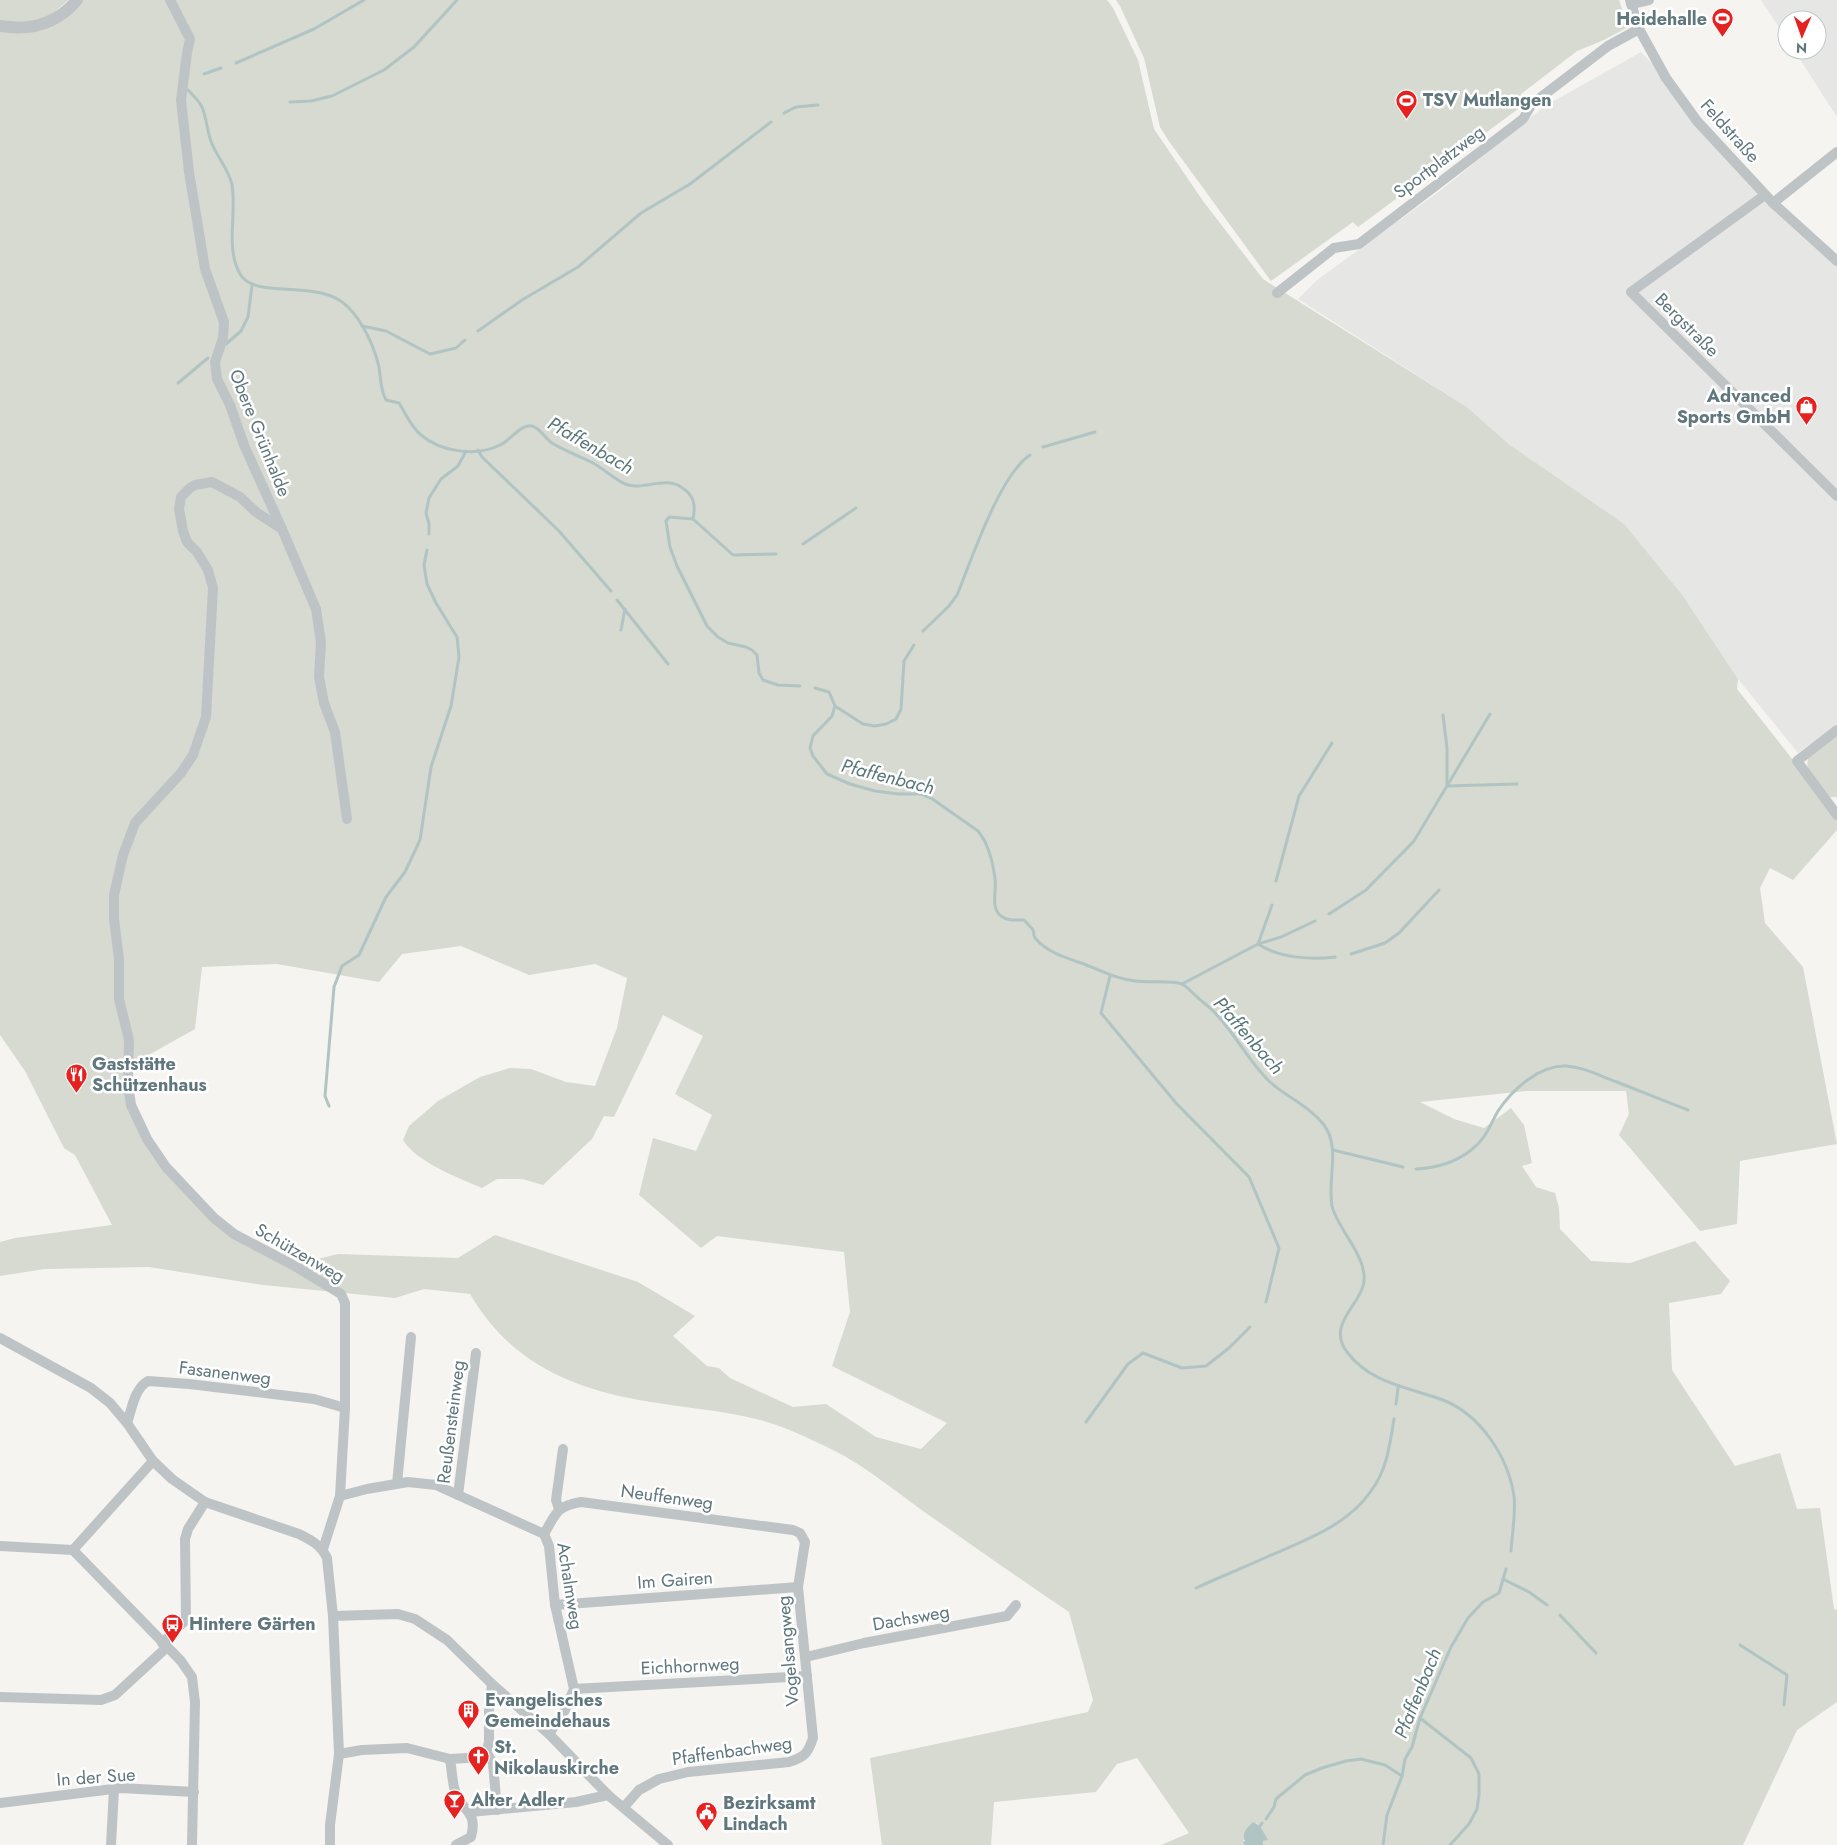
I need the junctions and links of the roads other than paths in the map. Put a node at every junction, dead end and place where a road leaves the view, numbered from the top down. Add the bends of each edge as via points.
1 (77, 0) edge
2 (170, 0) edge
3 (1649, 0) edge
4 (1631, 2) edge
5 (0, 26) edge
6 (1639, 29) junction
7 (1837, 152) edge
8 (1765, 195) junction
9 (1772, 203) junction
10 (1837, 261) edge
11 (1277, 293) dead end
12 (1837, 496) edge
13 (282, 529) junction
14 (1837, 730) edge
15 (1837, 815) edge
16 (346, 819) dead end
17 (412, 1337) dead end
18 (0, 1338) edge
19 (476, 1353) dead end
20 (345, 1408) junction
21 (127, 1423) junction
22 (563, 1449) dead end
23 (153, 1461) junction
24 (397, 1484) junction
25 (458, 1495) junction
26 (340, 1496) junction
27 (205, 1502) junction
28 (559, 1509) junction
29 (800, 1533) joint
30 (544, 1534) junction
31 (0, 1546) edge
32 (323, 1549) junction
33 (73, 1550) junction
34 (798, 1587) junction
35 (1016, 1604) dead end
36 (554, 1605) junction
37 (333, 1616) junction
38 (164, 1645) junction
39 (806, 1657) junction
40 (806, 1676) junction
41 (492, 1684) junction
42 (574, 1689) junction
43 (0, 1697) edge
44 (549, 1734) junction
45 (813, 1738) joint
46 (487, 1753) junction
47 (339, 1754) junction
48 (450, 1759) junction
49 (114, 1789) junction
50 (194, 1792) junction
51 (608, 1795) junction
52 (0, 1803) edge
53 (624, 1807) junction
54 (497, 1810) junction
55 (470, 1812) junction
56 (111, 1845) edge
57 (192, 1845) edge
58 (330, 1845) edge
59 (456, 1845) edge
60 (668, 1845) edge

1 - 5 street via 64,13 26,29
2 - 13 street, Obere Grünhalde via 190,39 181,100 189,172 206,269 224,322 223,338 215,362 217,379
3 - 4 street
4 - 6 street, Feldstraße
6 - 8 street, Feldstraße via 1666,78 1696,122
6 - 11 street, Sportplatzweg via 1608,46 1532,104 1523,119 1359,244 1334,248
7 - 9 street
8 - 9 street, Feldstraße
8 - 12 street, Bergstraße via 1631,292
9 - 10 street, Feldstraße
13 - 16 street, Obere Grünhalde via 316,609 321,642 319,677 335,732
13 - 20 street, Schützenweg via 212,482 195,485 181,497 179,509 183,532 208,570 213,588 206,717 193,755 135,823 123,855 114,895 120,959 119,999 129,1040 131,1105 147,1139 166,1167 202,1206 234,1234 341,1294 345,1303
14 - 15 street via 1797,760
17 - 24 street
18 - 21 street via 91,1388
19 - 25 street, Reußensteinweg
20 - 21 street, Fasanenweg via 314,1399 148,1381 138,1391
20 - 26 street, Schützenweg
21 - 23 street
22 - 28 street via 556,1500
23 - 27 street
23 - 33 street
24 - 25 street, Achalmweg via 436,1485
24 - 26 street, Achalmweg
25 - 30 street, Achalmweg
26 - 32 street, Schützenweg
27 - 32 street via 299,1534
27 - 38 street via 185,1539 186,1620
28 - 29 street, Neuffenweg via 581,1502
28 - 30 street
29 - 34 street, Vogelsangweg via 806,1545
30 - 36 street, Achalmweg via 549,1546
31 - 33 street
32 - 37 street via 328,1564
33 - 38 street
34 - 36 street, Im Gairen
34 - 39 street, Vogelsangweg
35 - 39 street, Dachsweg via 1008,1616
36 - 42 street, Achalmweg
37 - 41 street via 398,1614 415,1619 447,1640
37 - 47 street
38 - 43 street via 115,1695 101,1700
38 - 50 street via 187,1669 193,1684 196,1702
39 - 40 street, Vogelsangweg
40 - 42 street, Eichhornweg
40 - 45 street, Vogelsangweg
41 - 44 street
41 - 46 street
42 - 44 street
44 - 51 street
45 - 53 street, Pfaffenbachweg via 810,1748 801,1758 688,1772 658,1779 639,1790
46 - 48 street via 485,1757
46 - 54 street via 493,1763
47 - 48 street via 406,1748
47 - 58 street
48 - 55 street via 456,1795
49 - 50 street, In der Sue
49 - 52 street, In der Sue
49 - 56 street
50 - 57 street
51 - 53 street
51 - 54 street via 576,1802
53 - 60 street
54 - 55 street
55 - 59 street via 471,1837

